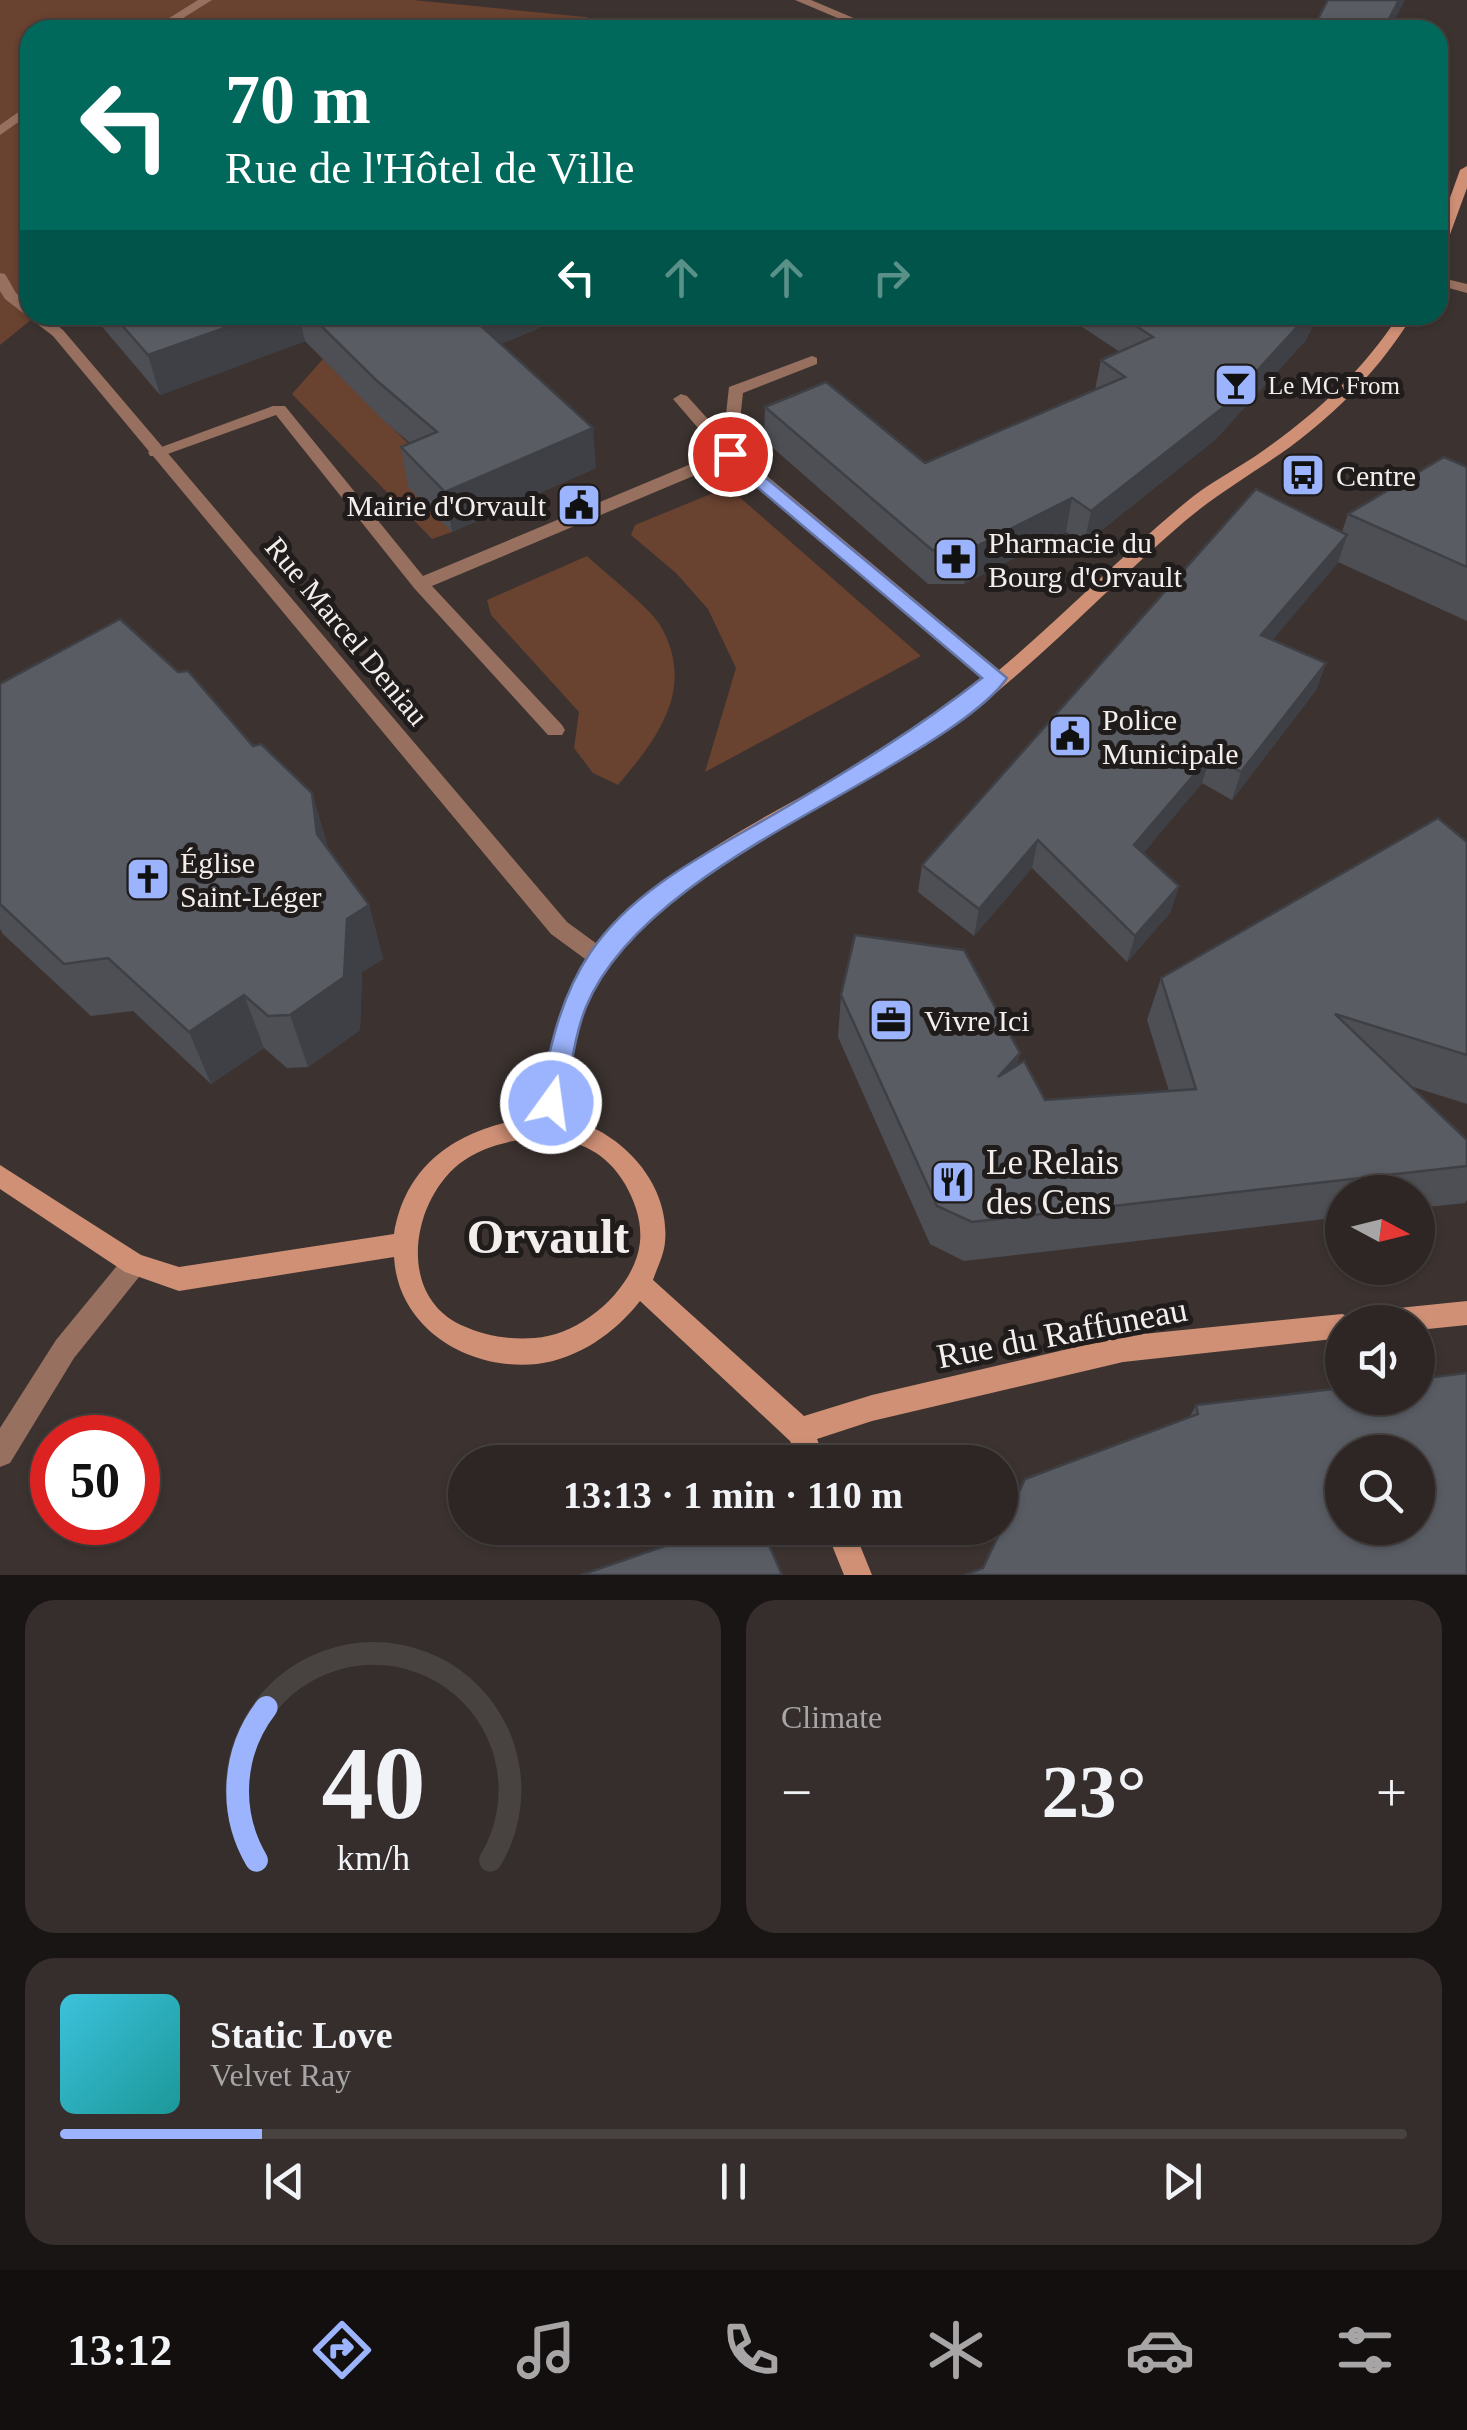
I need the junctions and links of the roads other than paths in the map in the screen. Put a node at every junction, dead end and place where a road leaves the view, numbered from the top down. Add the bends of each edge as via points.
1 (206, 0) edge
2 (802, 0) edge
3 (173, 20) edge
4 (851, 20) edge
5 (20, 116) edge
6 (0, 131) edge
7 (1467, 170) edge
8 (1448, 221) edge
9 (0, 278) edge
10 (20, 304) edge
11 (48, 325) edge
12 (1401, 325) edge
13 (812, 361) dead end
14 (681, 399) dead end
15 (156, 452) junction
16 (730, 454) junction
17 (420, 584) junction
18 (996, 678) junction
19 (555, 730) dead end
20 (600, 958) junction
21 (544, 1126) junction
22 (0, 1176) edge
23 (403, 1244) junction
24 (134, 1264) junction
25 (639, 1284) junction
26 (1467, 1313) edge
27 (1435, 1316) edge
28 (1325, 1328) edge
29 (800, 1430) junction
30 (806, 1445) edge
31 (0, 1452) edge
32 (846, 1545) edge
33 (858, 1575) edge

1 - 3 street
2 - 4 street
5 - 6 street
7 - 8 main road
9 - 10 street, Rue Marcel Deniau
11 - 15 street, Rue Marcel Deniau
12 - 18 main road via 1388,348 1325,410 1197,502
13 - 16 street via 734,390
14 - 16 street
15 - 17 street via 279,408
15 - 20 street, Rue Marcel Deniau via 559,928
16 - 17 street
16 - 18 street
17 - 19 street
18 - 20 main road via 927,734 688,876
20 - 21 main road via 572,1008
21 - 23 main road via 494,1132 449,1158 418,1197
21 - 25 main road via 582,1132 613,1150 637,1176 650,1210 652,1247
22 - 24 main road
23 - 24 main road via 179,1279
23 - 25 main road via 410,1286 433,1323 472,1348 519,1355 567,1346 609,1321
24 - 31 street via 65,1349
25 - 29 main road
26 - 27 main road
28 - 29 main road, Rue du Raffuneau via 1124,1349
29 - 30 main road
32 - 33 main road

